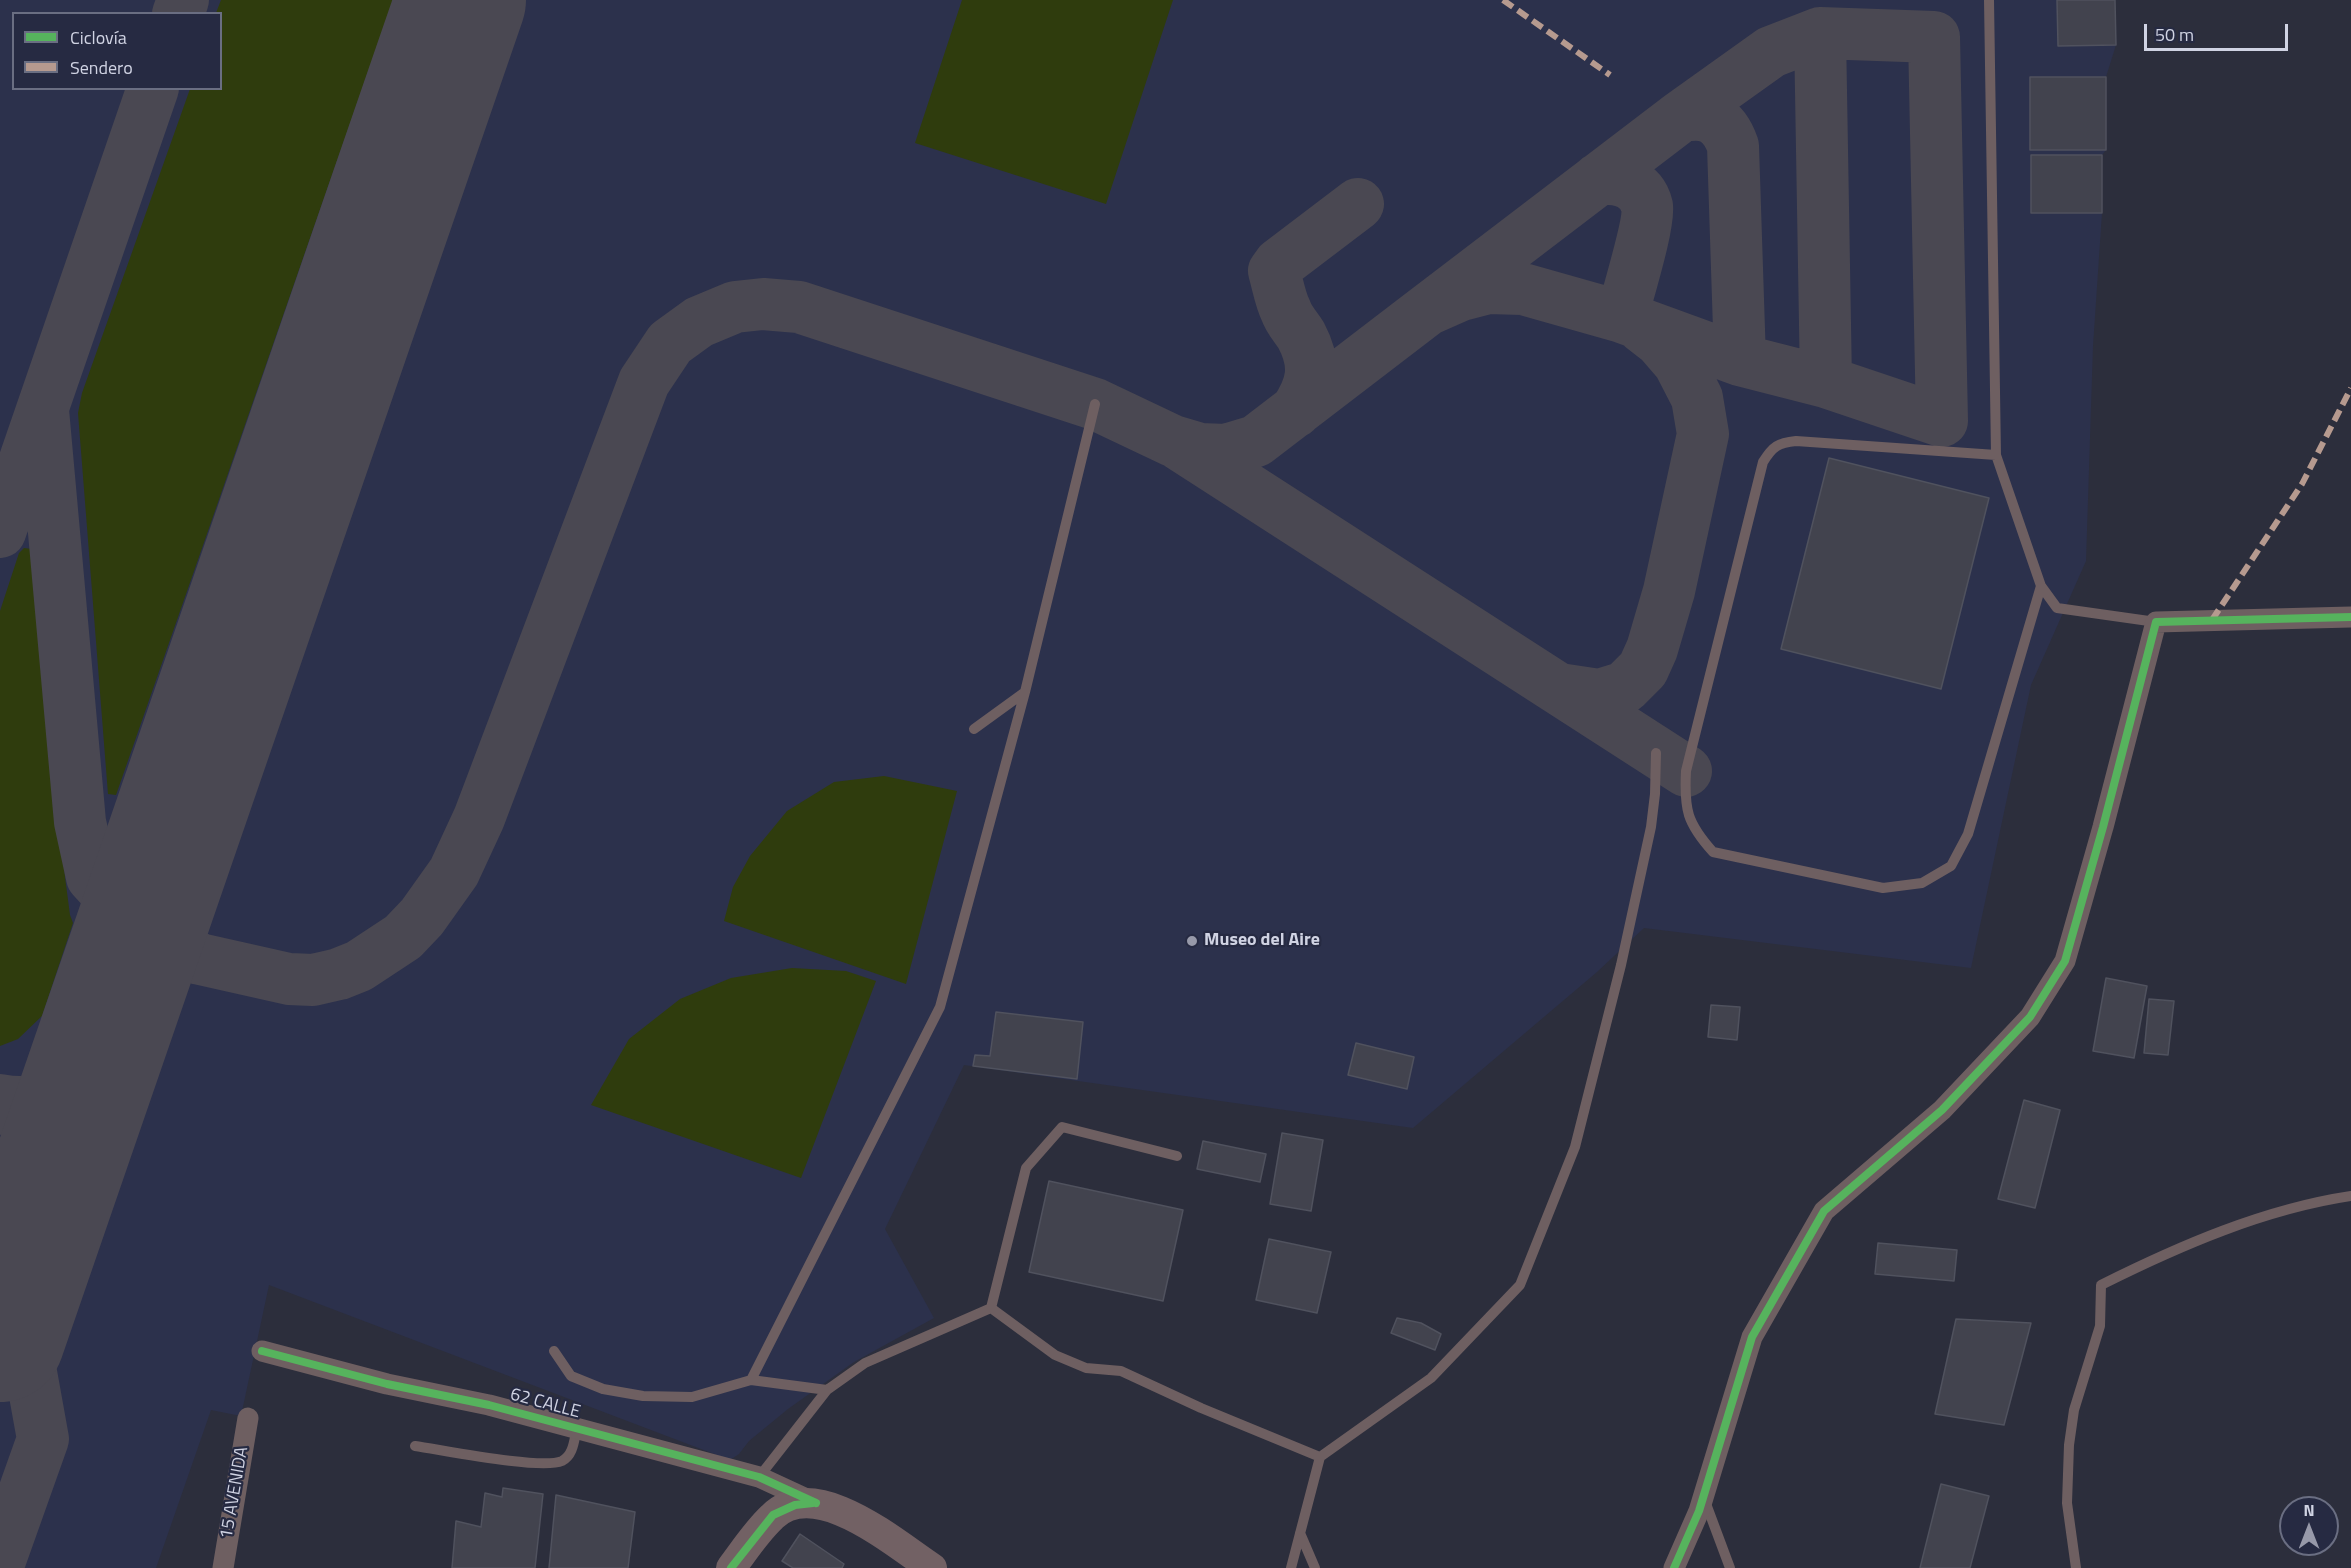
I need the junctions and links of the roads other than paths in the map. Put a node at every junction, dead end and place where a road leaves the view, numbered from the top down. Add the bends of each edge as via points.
1 (1989, 0) edge
2 (1095, 404) dead end
3 (1996, 456) junction
4 (2041, 586) junction
5 (2351, 617) edge
6 (2156, 622) junction
7 (1025, 692) junction
8 (974, 729) dead end
9 (1656, 753) dead end
10 (1177, 1156) dead end
11 (2351, 1196) edge
12 (991, 1308) junction
13 (262, 1351) dead end
14 (554, 1351) dead end
15 (751, 1380) junction
16 (827, 1390) junction
17 (248, 1418) dead end
18 (577, 1428) junction
19 (415, 1446) dead end
20 (1320, 1457) junction
21 (759, 1477) junction
22 (1703, 1495) junction
23 (816, 1503) junction
24 (1300, 1533) junction
25 (223, 1568) edge
26 (731, 1568) edge
27 (932, 1568) edge
28 (1291, 1568) edge
29 (1316, 1568) edge
30 (1674, 1568) edge
31 (1730, 1568) edge
32 (2076, 1568) edge

1 - 3 lane
2 - 7 lane
3 - 4 lane
3 - 4 lane via 1796,441 1771,448 1763,462 1686,771 1688,815 1696,834 1713,852 1883,888 1922,883 1951,866 1968,834
4 - 6 lane via 2057,608
5 - 6 street
6 - 22 street via 2065,961 2030,1017 1942,1110 1824,1211 1752,1337
7 - 8 lane
7 - 15 lane via 940,1007
9 - 20 lane via 1651,827 1575,1147 1520,1285 1431,1377
10 - 12 lane via 1062,1127 1026,1168
11 - 32 lane via 2211,1235 2101,1285 2100,1326 2074,1410 2069,1445 2067,1503
12 - 16 lane via 865,1363
12 - 20 lane via 1055,1355 1086,1368 1121,1371
13 - 18 street, 62 CALLE
14 - 15 lane via 571,1376 603,1389 643,1396 692,1397
15 - 16 lane
16 - 21 lane
17 - 25 street, 15 AVENIDA
18 - 19 lane via 571,1453 562,1460 538,1464
18 - 21 street, 62 CALLE
20 - 24 lane
21 - 23 street, 62 CALLE
22 - 30 street
22 - 31 lane
23 - 26 main road via 795,1505 773,1515
23 - 27 main road via 849,1513
24 - 28 lane
24 - 29 lane

